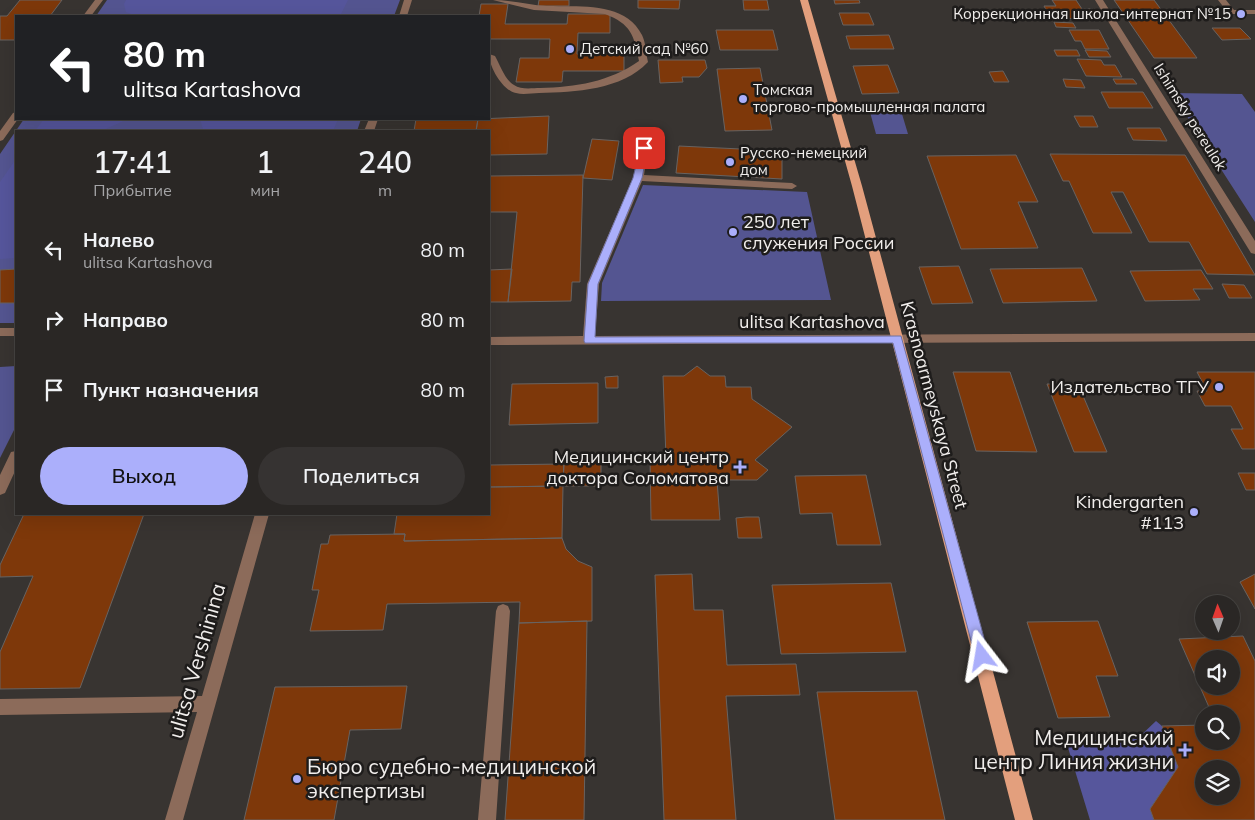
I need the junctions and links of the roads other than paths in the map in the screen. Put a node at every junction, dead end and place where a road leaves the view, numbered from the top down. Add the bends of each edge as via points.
1 (99, 0) edge
2 (408, 0) edge
3 (497, 0) edge
4 (804, 0) edge
5 (1100, 0) edge
6 (1222, 0) edge
7 (1255, 12) edge
8 (88, 15) edge
9 (403, 15) edge
10 (490, 57) edge
11 (15, 116) edge
12 (0, 138) edge
13 (644, 148) dead end
14 (638, 178) junction
15 (792, 186) dead end
16 (1255, 250) edge
17 (0, 332) edge
18 (15, 332) edge
19 (1255, 337) edge
20 (897, 339) junction
21 (490, 341) edge
22 (589, 341) junction
23 (15, 458) edge
24 (0, 489) edge
25 (262, 515) edge
26 (503, 611) dead end
27 (206, 704) junction
28 (0, 706) edge
29 (174, 820) edge
30 (486, 820) edge
31 (1024, 820) edge

1 - 8 street
2 - 9 street
3 - 10 street via 538,8 602,8 620,15 638,36 644,62 630,73 578,90 517,91 508,86
4 - 20 main road, Krasnoarmeyskaya Street
5 - 16 street, Ishimsky pereulok
6 - 7 street via 1232,12
11 - 12 street
13 - 14 street
14 - 15 street
14 - 22 street via 593,284
17 - 18 street
19 - 20 street, ulitsa Kartashova
20 - 22 street, ulitsa Kartashova
20 - 31 main road, Krasnoarmeyskaya Street
21 - 22 street, ulitsa Kartashova
23 - 24 street
25 - 27 street, ulitsa Vershinina
26 - 30 street
27 - 28 street
27 - 29 street, ulitsa Vershinina

